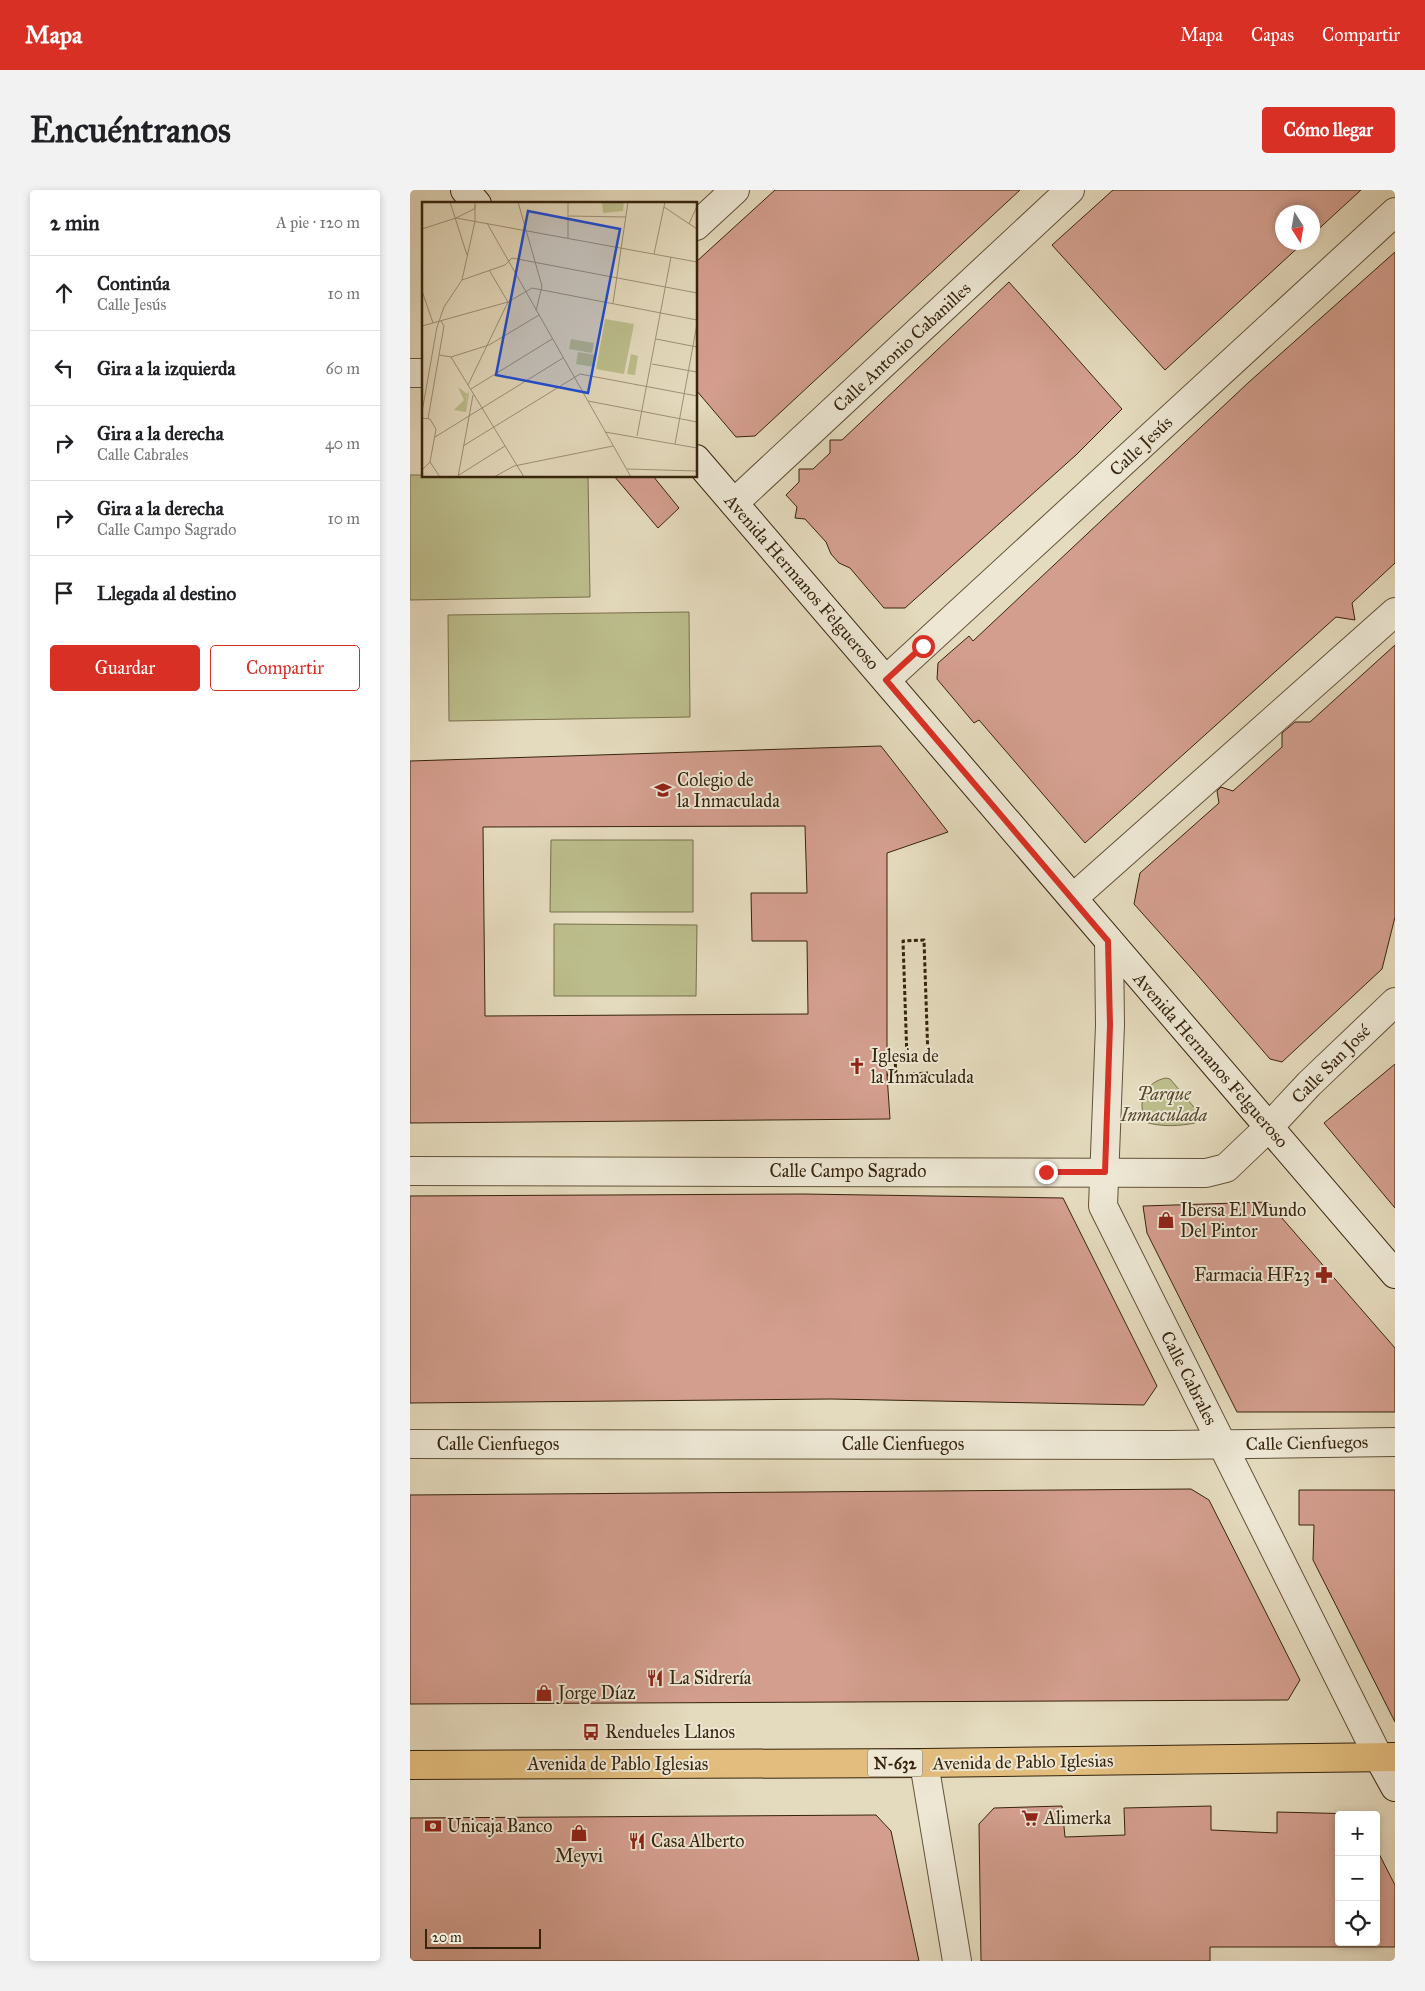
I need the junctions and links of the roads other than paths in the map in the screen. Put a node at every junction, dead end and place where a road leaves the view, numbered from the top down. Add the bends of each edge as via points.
1 (465, 190) edge
2 (735, 190) edge
3 (1070, 190) edge
4 (475, 202) edge
5 (1395, 212) edge
6 (698, 224) edge
7 (698, 461) edge
8 (734, 503) junction
9 (1395, 612) edge
10 (886, 680) junction
11 (1073, 898) junction
12 (1108, 941) junction
13 (1395, 1002) edge
14 (1269, 1127) junction
15 (410, 1171) edge
16 (1105, 1172) junction
17 (1395, 1274) edge
18 (1395, 1442) edge
19 (410, 1444) edge
20 (1222, 1444) junction
21 (1387, 1757) edge
22 (924, 1763) junction
23 (410, 1765) edge
24 (1395, 1787) edge
25 (957, 1961) edge

1 - 4 street
2 - 6 street
3 - 8 street, Calle Antonio Cabanilles
5 - 10 street, Calle Jesús
7 - 8 street, Avenida Hermanos Felgueroso
8 - 10 street, Avenida Hermanos Felgueroso
9 - 11 street
10 - 11 street, Avenida Hermanos Felgueroso
11 - 12 street, Avenida Hermanos Felgueroso
12 - 14 street, Avenida Hermanos Felgueroso
12 - 16 street, Calle Cabrales via 1110,1025
13 - 14 street, Calle San José
14 - 16 street, Calle Campo Sagrado via 1226,1168 1206,1173
14 - 17 street, Avenida Hermanos Felgueroso
15 - 16 street, Calle Campo Sagrado
16 - 20 street, Calle Cabrales via 1103,1206
18 - 20 street, Calle Cienfuegos
19 - 20 street, Calle Cienfuegos
20 - 21 street, Calle Cabrales
21 - 22 main road, Avenida de Pablo Iglesias / N-632
21 - 24 street, Calle Cabrales
22 - 23 main road, Avenida de Pablo Iglesias / N-632
22 - 25 street

